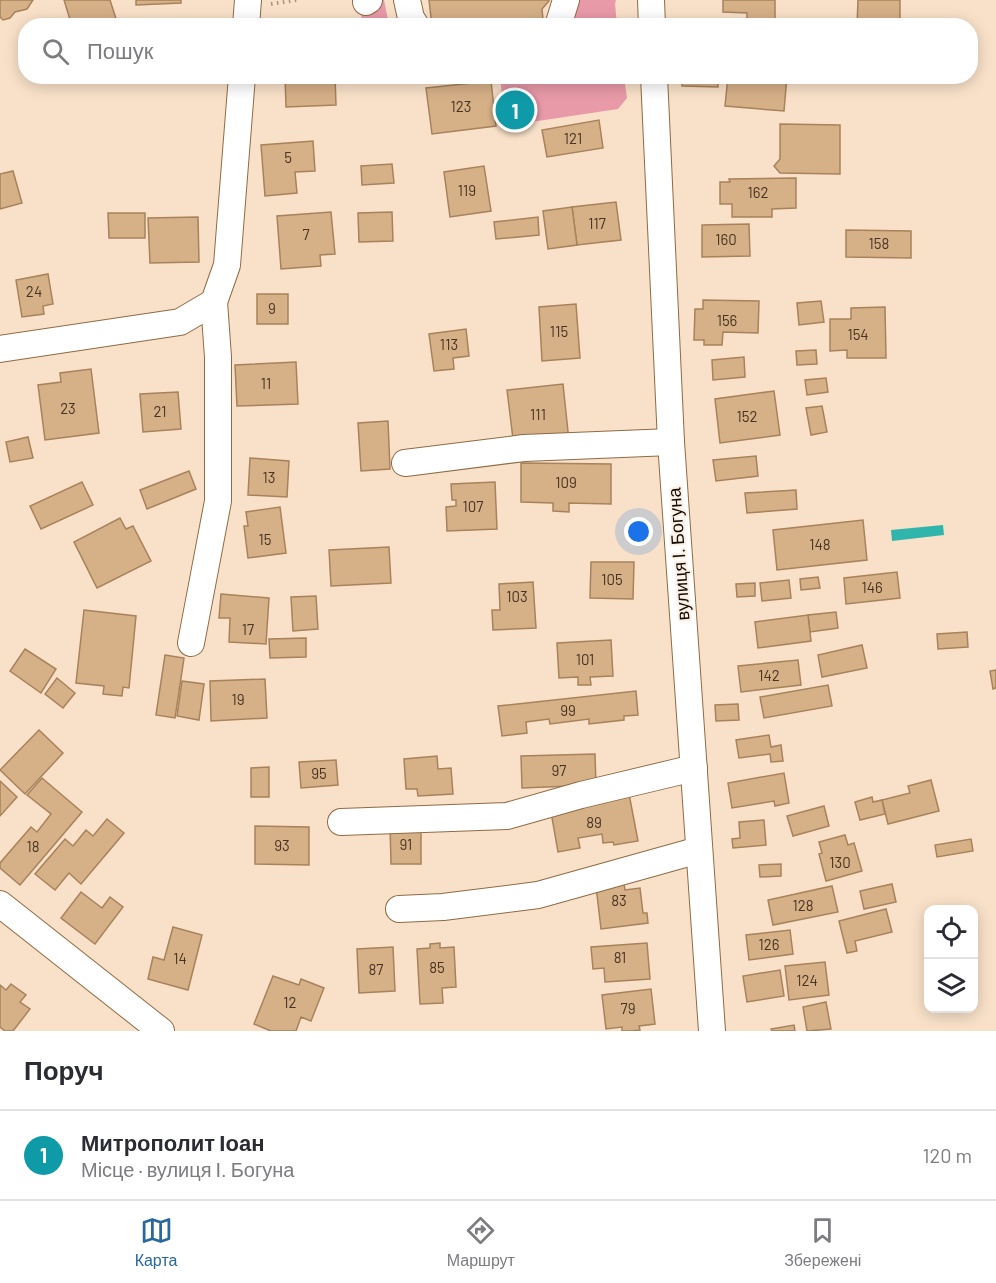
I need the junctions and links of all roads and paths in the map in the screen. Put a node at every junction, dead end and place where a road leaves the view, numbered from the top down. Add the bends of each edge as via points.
1 (248, 0) edge
2 (407, 0) edge
3 (566, 0) edge
4 (651, 0) edge
5 (247, 18) edge
6 (411, 18) edge
7 (560, 18) edge
8 (652, 18) edge
9 (241, 84) edge
10 (654, 84) edge
11 (214, 302) junction
12 (0, 350) edge
13 (671, 442) junction
14 (405, 463) dead end
15 (191, 643) dead end
16 (694, 768) junction
17 (341, 822) dead end
18 (699, 850) junction
19 (0, 904) edge
20 (399, 909) dead end
21 (161, 1031) edge
22 (711, 1031) edge

1 - 5 street
2 - 6 street
3 - 7 street
4 - 8 street
9 - 11 street via 227,265
10 - 13 street, вулиця І. Богуна
11 - 12 street via 180,322
11 - 15 street via 218,501
13 - 14 street via 524,448
13 - 16 street, вулиця І. Богуна
16 - 17 street via 507,816
16 - 18 street, вулиця І. Богуна
18 - 20 street via 538,895
18 - 22 street, вулиця І. Богуна
19 - 21 street

